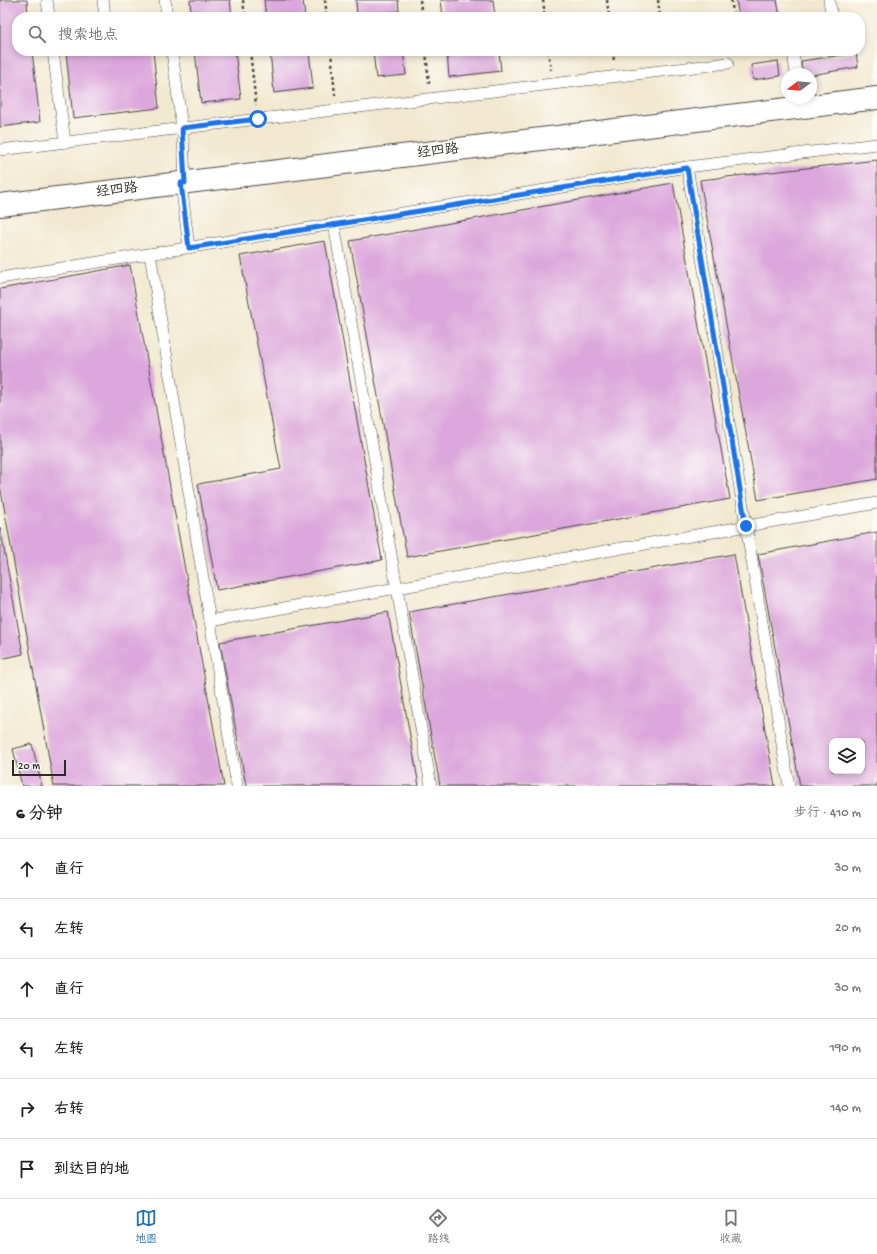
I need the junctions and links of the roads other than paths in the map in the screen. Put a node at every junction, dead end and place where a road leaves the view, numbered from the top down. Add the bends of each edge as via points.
1 (47, 0) edge
2 (103, 0) edge
3 (165, 0) edge
4 (829, 0) edge
5 (48, 12) edge
6 (104, 12) edge
7 (166, 12) edge
8 (831, 12) edge
9 (54, 56) edge
10 (173, 56) edge
11 (794, 56) edge
12 (728, 63) dead end
13 (795, 68) edge
14 (877, 98) edge
15 (817, 102) edge
16 (791, 104) edge
17 (182, 128) junction
18 (65, 142) junction
19 (877, 144) edge
20 (0, 150) edge
21 (687, 168) junction
22 (183, 183) junction
23 (0, 206) edge
24 (334, 224) junction
25 (189, 248) junction
26 (150, 254) junction
27 (0, 278) edge
28 (877, 503) edge
29 (746, 526) junction
30 (397, 588) junction
31 (210, 621) junction
32 (237, 786) edge
33 (431, 786) edge
34 (789, 786) edge

1 - 5 lane
2 - 6 lane
3 - 7 lane
4 - 8 lane
9 - 18 lane
10 - 17 lane
11 - 13 lane
12 - 17 lane
14 - 15 street, 经四路
16 - 22 street, 经四路
17 - 18 lane
17 - 22 lane
18 - 20 lane
19 - 21 lane
21 - 24 lane
21 - 29 lane
22 - 23 street, 经四路
22 - 25 lane
24 - 25 lane
24 - 30 lane
25 - 26 lane
26 - 27 lane
26 - 31 lane
28 - 29 lane
29 - 30 lane
29 - 34 lane
30 - 31 lane
30 - 33 lane
31 - 32 lane

